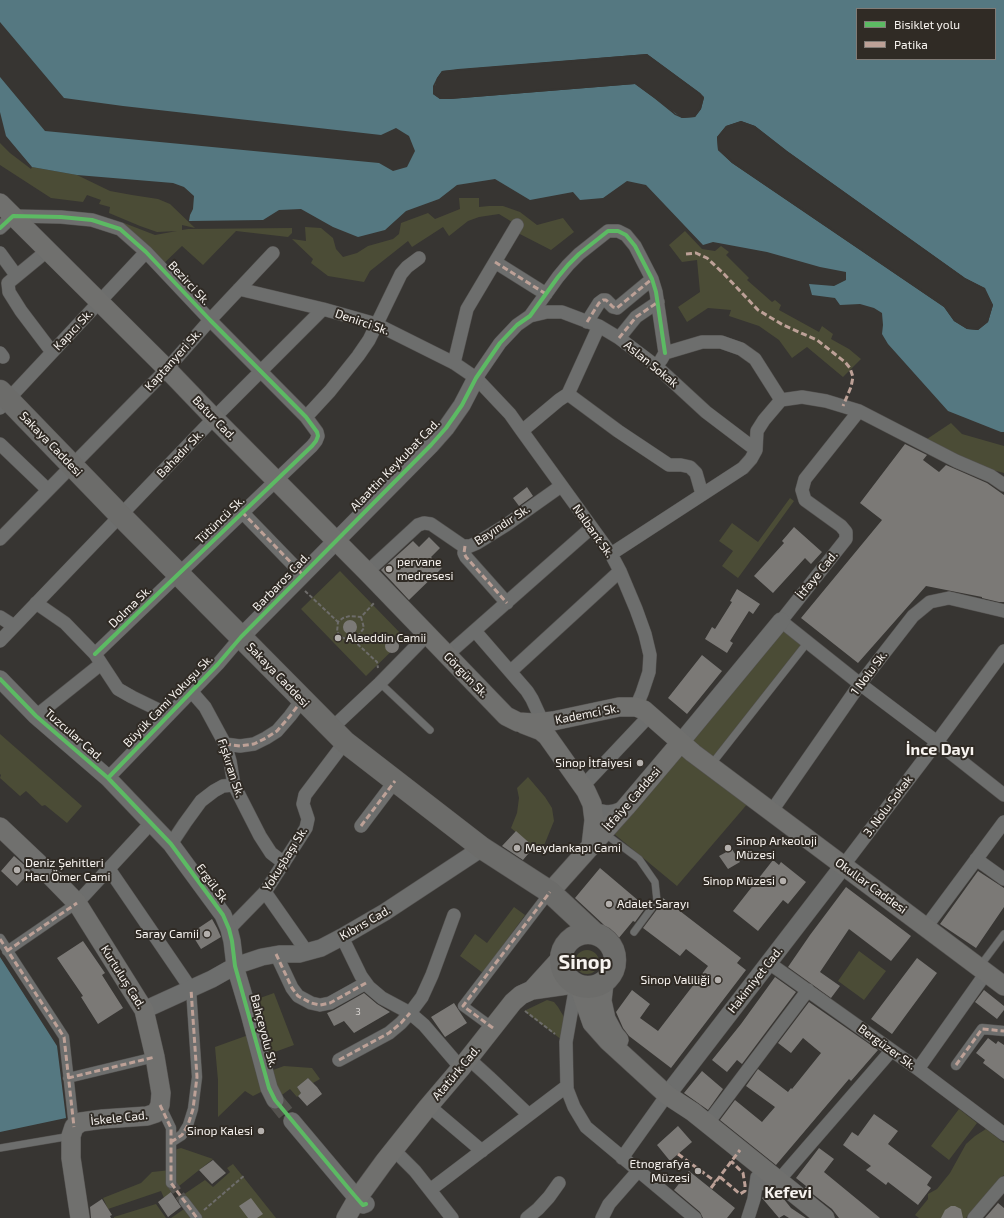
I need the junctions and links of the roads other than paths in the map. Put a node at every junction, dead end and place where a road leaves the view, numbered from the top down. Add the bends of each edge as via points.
1 (0, 203) edge
2 (7, 222) edge
3 (517, 225) dead end
4 (48, 250) junction
5 (146, 252) junction
6 (0, 253) edge
7 (273, 253) dead end
8 (419, 258) dead end
9 (495, 262) junction
10 (16, 276) junction
11 (652, 279) junction
12 (239, 289) junction
13 (546, 294) junction
14 (99, 301) junction
15 (658, 302) junction
16 (324, 308) junction
17 (530, 316) junction
18 (210, 320) junction
19 (376, 324) junction
20 (593, 324) junction
21 (619, 338) junction
22 (52, 352) junction
23 (665, 353) junction
24 (454, 362) junction
25 (656, 366) junction
26 (167, 369) junction
27 (261, 372) junction
28 (476, 378) junction
29 (568, 394) junction
30 (3, 399) edge
31 (781, 400) junction
32 (859, 411) junction
33 (306, 417) junction
34 (214, 418) junction
35 (522, 431) junction
36 (0, 444) edge
37 (756, 450) junction
38 (72, 465) junction
39 (991, 476) junction
40 (275, 480) junction
41 (1004, 480) edge
42 (1004, 485) edge
43 (561, 486) junction
44 (48, 490) junction
45 (702, 494) junction
46 (242, 512) junction
47 (120, 515) junction
48 (591, 528) junction
49 (0, 539) edge
50 (336, 540) junction
51 (465, 546) junction
52 (611, 554) junction
53 (620, 571) junction
54 (367, 572) junction
55 (179, 574) junction
56 (299, 578) junction
57 (36, 603) junction
58 (507, 603) junction
59 (1004, 611) edge
60 (0, 617) edge
61 (780, 621) junction
62 (14, 626) junction
63 (475, 631) junction
64 (428, 635) junction
65 (241, 637) junction
66 (0, 641) edge
67 (807, 643) junction
68 (1004, 651) edge
69 (447, 655) junction
70 (98, 659) junction
71 (511, 671) junction
72 (0, 679) edge
73 (380, 683) junction
74 (860, 684) junction
75 (191, 691) junction
76 (302, 700) junction
77 (643, 711) junction
78 (169, 715) junction
79 (36, 716) junction
80 (512, 719) junction
81 (543, 723) junction
82 (430, 730) dead end
83 (338, 735) junction
84 (681, 742) junction
85 (937, 742) junction
86 (225, 744) junction
87 (710, 766) junction
88 (108, 778) junction
89 (395, 781) junction
90 (234, 785) junction
91 (583, 786) junction
92 (1004, 795) edge
93 (592, 805) junction
94 (626, 807) junction
95 (771, 812) junction
96 (1004, 822) edge
97 (151, 823) junction
98 (361, 826) dead end
99 (0, 828) edge
100 (597, 839) junction
101 (171, 844) junction
102 (482, 848) junction
103 (976, 859) junction
104 (284, 863) junction
105 (843, 866) junction
106 (109, 869) junction
107 (1004, 879) edge
108 (265, 892) junction
109 (550, 892) junction
110 (77, 903) junction
111 (454, 915) dead end
112 (926, 927) junction
113 (229, 929) junction
114 (634, 932) dead end
115 (594, 933) junction
116 (1004, 934) edge
117 (342, 937) junction
118 (573, 937) junction
119 (0, 939) edge
120 (7, 951) junction
121 (307, 952) junction
122 (276, 954) junction
123 (561, 958) junction
124 (769, 963) junction
125 (236, 966) junction
126 (983, 971) junction
127 (366, 983) junction
128 (604, 983) junction
129 (576, 985) junction
130 (1004, 986) edge
131 (191, 989) junction
132 (532, 990) junction
133 (808, 990) junction
134 (144, 1010) junction
135 (410, 1013) junction
136 (493, 1028) junction
137 (1004, 1031) edge
138 (891, 1051) junction
139 (155, 1057) junction
140 (339, 1060) dead end
141 (465, 1063) junction
142 (956, 1065) dead end
143 (918, 1069) junction
144 (68, 1078) junction
145 (567, 1086) junction
146 (670, 1091) junction
147 (276, 1100) tunnel mouth
148 (160, 1105) junction
149 (429, 1106) junction
150 (529, 1115) junction
151 (700, 1118) junction
152 (292, 1121) tunnel mouth
153 (72, 1132) junction
154 (1004, 1134) edge
155 (171, 1142) junction
156 (0, 1148) edge
157 (482, 1151) junction
158 (389, 1156) junction
159 (622, 1158) junction
160 (756, 1163) junction
161 (638, 1171) junction
162 (779, 1180) junction
163 (559, 1182) dead end
164 (171, 1183) tunnel mouth
165 (1004, 1183) edge
166 (756, 1185) junction
167 (430, 1190) junction
168 (184, 1201) tunnel mouth
169 (362, 1207) edge
170 (196, 1217) edge
171 (80, 1218) edge
172 (346, 1218) edge
173 (452, 1218) edge
174 (527, 1218) edge
175 (602, 1218) edge
176 (696, 1218) edge
177 (748, 1218) edge
178 (825, 1218) edge
179 (974, 1218) edge

1 - 2 main road, Batur Cad.
2 - 4 main road, Batur Cad.
2 - 5 street, Bezirci Sk. via 61,217 92,220 120,229
3 - 9 street
4 - 10 street
4 - 14 main road, Batur Cad.
5 - 14 street, Kapıcı Sk.
5 - 18 street, Bezirci Sk.
6 - 10 street
7 - 12 street, Kaptanyeri Sk.
8 - 19 street via 401,274
9 - 13 street
9 - 24 street via 467,309
10 - 22 street via 8,283 9,292
11 - 13 street via 635,246 626,235 618,231 608,231 568,265
11 - 15 street
11 - 20 street via 617,308 606,300 599,303
12 - 16 street, Denirci Sk.
12 - 18 street, Kaptanyeri Sk.
13 - 17 street
14 - 22 street, Kapıcı Sk.
14 - 26 main road, Batur Cad.
15 - 21 street via 636,317
15 - 23 street
16 - 19 street, Denirci Sk.
16 - 27 street, Bahadır Sk.
17 - 20 street, Aslan Sokak via 562,312
17 - 28 street via 517,325 500,344
18 - 26 street, Kaptanyeri Sk.
18 - 27 street, Bezirci Sk.
19 - 24 street, Denirci Sk.
19 - 33 street via 369,340 349,369
20 - 21 street, Aslan Sokak
20 - 29 street
21 - 25 street, Aslan Sokak
22 - 30 street, Kapıcı Sk.
23 - 25 street
23 - 31 street via 702,342 721,342 741,349 755,359
24 - 28 street, Denirci Sk.
25 - 37 street, Aslan Sokak via 706,412
26 - 34 main road, Batur Cad.
26 - 38 street, Kaptanyeri Sk.
27 - 33 street, Bezirci Sk.
27 - 34 street, Bahadır Sk.
28 - 35 street, Nalbant Sk. via 510,414
28 - 50 street, Alaattin Keykubat Cad. via 446,428
29 - 35 street
29 - 45 street via 669,465 690,467 696,473
30 - 38 highway, Sakaya Caddesi
31 - 32 street via 802,397
31 - 37 street via 757,431
32 - 39 street via 956,461
32 - 61 street, İtfaye Cad. via 805,479 802,490 805,500 841,526 846,532 846,539
33 - 40 street, Bezirci Sk. via 317,432 316,441
34 - 40 main road, Batur Cad.
34 - 47 street, Bahadır Sk.
35 - 43 street, Nalbant Sk.
36 - 44 street
37 - 45 street via 743,468
38 - 44 street, Kaptanyeri Sk.
38 - 47 highway, Sakaya Caddesi
39 - 41 lane
39 - 42 street
40 - 46 street, Tütüncü Sk.
40 - 50 main road, Batur Cad.
43 - 48 street, Nalbant Sk.
43 - 51 street, Bayındır Sk. via 506,525 477,543
44 - 49 street, Kaptanyeri Sk.
45 - 52 street
46 - 55 street, Tütüncü Sk.
46 - 56 street
47 - 55 highway, Sakaya Caddesi
47 - 57 street, Bahadır Sk.
48 - 52 street, Nalbant Sk.
48 - 58 street
50 - 54 main road, Batur Cad.
50 - 56 street, Barbaros Cad.
51 - 54 street, Bayındır Sk. via 431,524 424,523 418,525
51 - 58 street via 466,557
52 - 53 street, Nalbant Sk.
53 - 71 street
53 - 77 street, Nalbant Sk. via 645,634 650,655 649,672 642,693
54 - 64 main road, Batur Cad.
55 - 65 highway, Sakaya Caddesi
55 - 70 street, Dolma Sk.
56 - 65 street, Barbaros Cad.
57 - 62 street, Bahadır Sk.
57 - 70 street via 65,623
58 - 63 street
59 - 74 street, 1 Nolu Sk. via 949,598 930,602 913,616
60 - 62 street
61 - 67 street
61 - 84 street, İtfaye Cad.
62 - 66 street, Bahadır Sk.
63 - 69 street
63 - 71 street
64 - 69 main road, Görgün Sk.
64 - 73 street, Yokuşbaşı Sk.
65 - 75 street, Büyük Cami Yokuşu Sk.
65 - 76 highway, Sakaya Caddesi
67 - 74 street
67 - 87 lane
68 - 85 street, 3. Nolu Sokak
69 - 80 main road, Görgün Sk.
70 - 78 street via 118,689
70 - 79 street, Dolma Sk.
71 - 81 street via 532,698
72 - 79 street, Tuzcular Cad.
73 - 82 lane
73 - 83 street, Yokuşbaşı Sk.
74 - 85 street
74 - 95 street, 1 Nolu Sk.
75 - 78 street, Büyük Cami Yokuşu Sk.
75 - 86 street, Fışkıran Sk. via 205,707
76 - 83 highway, Sakaya Caddesi
76 - 86 street via 277,731 266,738 254,744
77 - 81 main road, Kademci Sk. via 619,707
77 - 84 main road
77 - 91 street
78 - 88 street, Büyük Cami Yokuşu Sk.
79 - 88 street, Tuzcular Cad.
80 - 81 main road, Kademci Sk.
80 - 91 main road via 547,736
83 - 89 highway, Sakaya Caddesi
83 - 104 street, Yokuşbaşı Sk. via 305,795 303,804 308,819 306,828
84 - 87 main road, Okullar Caddesi
84 - 94 main road, İtfaiye Caddesi
85 - 92 street
85 - 105 street, 3. Nolu Sokak
86 - 90 street, Fışkıran Sk.
87 - 95 main road, Okullar Caddesi
88 - 97 street, Tuzcular Cad.
89 - 98 street
89 - 102 highway, Sakaya Caddesi
90 - 101 street via 223,786 202,801
90 - 104 street, Fışkıran Sk. via 260,836 271,853
91 - 93 main road
93 - 94 street via 596,810 608,812
93 - 100 main road
94 - 100 main road, İtfaiye Caddesi
95 - 105 main road, Okullar Caddesi
96 - 103 street
97 - 101 street, Ergül Sk
97 - 106 street
99 - 110 main road, Kurtuluş Cad.
100 - 109 main road, İtfaiye Caddesi
100 - 114 lane via 639,858 655,882 657,901
101 - 113 street, Ergül Sk via 215,904
102 - 109 highway, Sakaya Caddesi
102 - 117 street, Kıbrıs Cad.
103 - 107 street
103 - 112 street
104 - 108 street, Yokuşbaşı Sk.
105 - 112 main road, Okullar Caddesi
105 - 124 street, Hakimiyet Cad.
106 - 110 street
106 - 131 street
108 - 113 street, Yokuşbaşı Sk.
108 - 121 street
109 - 115 highway, Sakaya Caddesi
109 - 118 highway
109 - 136 street via 463,1006
110 - 120 street
110 - 134 main road, Kurtuluş Cad.
111 - 135 street via 432,975 422,997
112 - 126 main road, Okullar Caddesi
113 - 125 street, Ergül Sk
115 - 118 highway
115 - 128 highway via 605,938 615,954 613,971
116 - 126 lane
117 - 121 street, Kıbrıs Cad.
117 - 127 street
118 - 123 highway via 565,944
119 - 120 street
120 - 144 street via 64,1037
121 - 122 street, Kıbrıs Cad.
122 - 125 street, Kıbrıs Cad. via 262,956
122 - 127 street via 292,988 298,996 311,1004 330,1003
123 - 129 highway via 564,974
123 - 132 main road
124 - 133 street, Bergüzer Sk.
124 - 146 street, Hakimiyet Cad.
125 - 131 street, Kıbrıs Cad.
125 - 147 street, Bahçeyolu Sk. via 269,1088
126 - 130 main road, Okullar Caddesi
126 - 143 street
127 - 135 street via 382,998
128 - 129 highway via 584,988
128 - 146 main road via 602,1001 606,1019 614,1034
129 - 132 main road
129 - 145 street via 566,1042
129 - 146 main road via 592,1022 600,1032
131 - 134 street, Kıbrıs Cad.
131 - 155 street via 197,1077 193,1109 182,1135
132 - 136 main road, Atatürk Cad. via 513,1002
133 - 138 street, Bergüzer Sk.
133 - 151 street
134 - 139 main road, Kurtuluş Cad.
135 - 140 street via 389,1033
135 - 141 street
136 - 141 main road, Atatürk Cad.
137 - 142 street via 982,1029
138 - 143 street, Bergüzer Sk.
138 - 162 street
139 - 144 street
139 - 148 main road, Kurtuluş Cad. via 161,1093
141 - 149 main road, Atatürk Cad.
141 - 150 street via 490,1078
143 - 154 street, Bergüzer Sk.
144 - 153 street
145 - 150 street
145 - 159 street via 574,1107 586,1127
146 - 151 main road
146 - 159 street
148 - 153 main road, İskele Cad. via 156,1112 147,1116 81,1122
148 - 155 street via 172,1128
149 - 157 street
149 - 158 main road, Atatürk Cad.
150 - 157 street
151 - 160 main road
152 - 169 street
153 - 156 lane
153 - 171 main road via 71,1158
155 - 164 street
157 - 167 street
158 - 167 street via 415,1171
158 - 169 main road, Atatürk Cad.
159 - 161 street
160 - 162 main road
160 - 166 street
161 - 175 street via 609,1204
161 - 176 street
162 - 166 street
162 - 178 main road
163 - 174 street via 549,1197
165 - 179 street
166 - 177 street
167 - 173 street
168 - 170 street
169 - 172 main road, Atatürk Cad.

